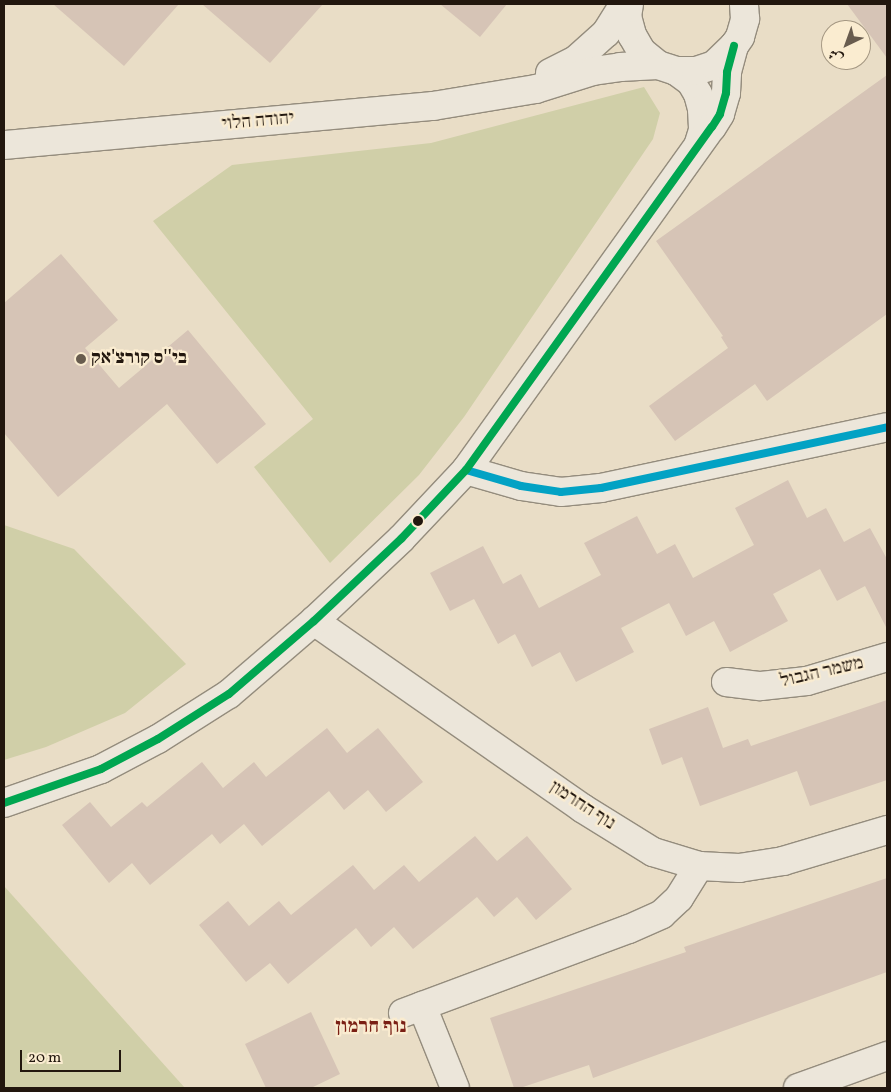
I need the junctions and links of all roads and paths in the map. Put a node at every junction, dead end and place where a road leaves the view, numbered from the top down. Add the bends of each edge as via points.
1 (624, 4) edge
2 (629, 4) edge
3 (746, 9) edge
4 (734, 46) junction
5 (667, 68) junction
6 (512, 93) junction
7 (4, 145) edge
8 (698, 146) junction
9 (887, 427) edge
10 (466, 470) junction
11 (314, 621) junction
12 (887, 657) edge
13 (726, 682) dead end
14 (4, 803) edge
15 (887, 830) edge
16 (699, 866) junction
17 (887, 1056) edge
18 (455, 1088) edge
19 (798, 1088) edge

1 - 6 street, יהודה הלוי via 606,33 577,59
2 - 5 street via 632,35 642,52
3 - 4 street via 740,37
4 - 5 street, יהודה הלוי via 714,65 696,71
4 - 8 street via 720,114
5 - 6 street, יהודה הלוי via 620,66
5 - 8 street via 691,82 698,94 703,130
6 - 7 street, יהודה הלוי via 433,106
8 - 10 street
9 - 10 street via 601,488 561,492 521,486
10 - 11 street via 401,539
11 - 14 street via 229,694 158,739 101,769
11 - 16 street, נוף החרמון via 582,808 653,852
12 - 13 street, משמר הגבול via 807,681 761,686
15 - 16 street, נוף החרמון via 784,861 739,868
16 - 18 street via 679,898 662,914 413,1010
17 - 19 street

